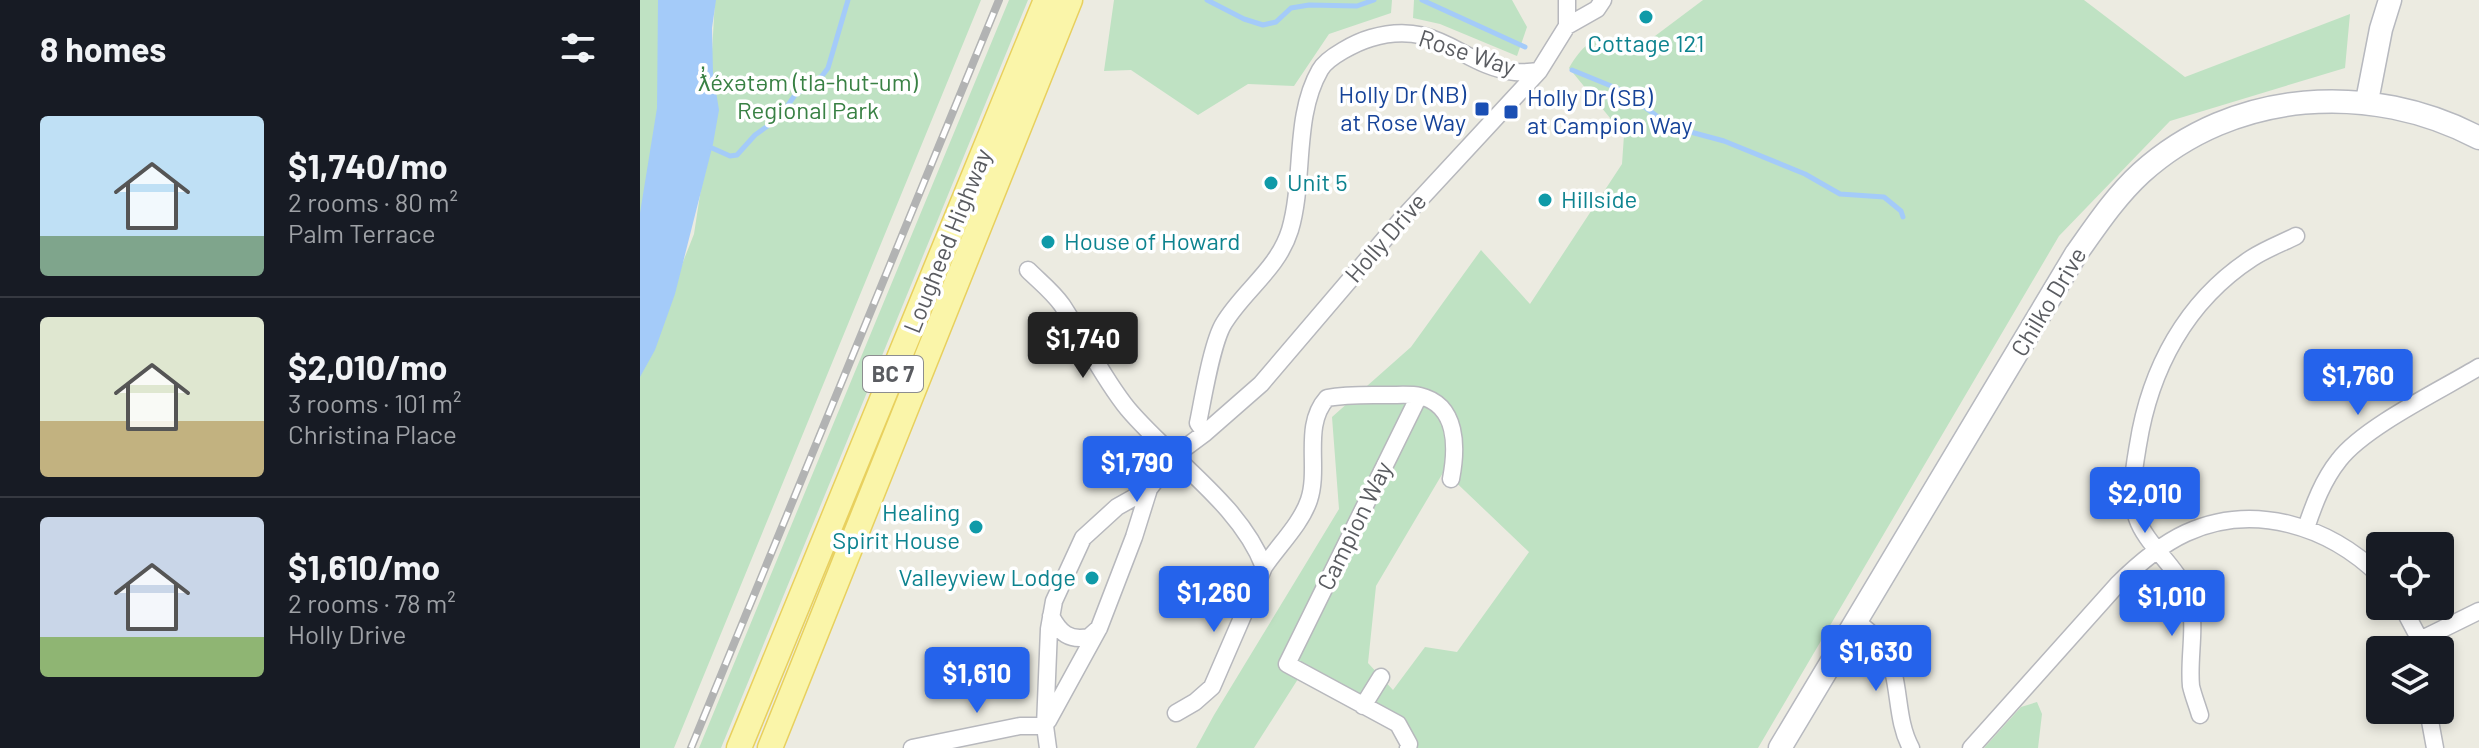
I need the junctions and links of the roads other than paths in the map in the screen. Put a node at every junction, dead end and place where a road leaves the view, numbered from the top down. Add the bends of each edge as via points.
1 (1046, 0) edge
2 (1070, 0) edge
3 (1567, 0) edge
4 (1603, 0) edge
5 (2390, 0) edge
6 (1567, 26) junction
7 (1539, 71) junction
8 (2367, 101) junction
9 (2479, 138) edge
10 (2296, 236) dead end
11 (1028, 270) dead end
12 (2479, 367) edge
13 (1419, 396) junction
14 (1205, 433) junction
15 (1174, 456) junction
16 (1451, 479) dead end
17 (1149, 489) junction
18 (1102, 521) junction
19 (2306, 528) junction
20 (1134, 537) junction
21 (2159, 551) junction
22 (2366, 563) edge
23 (1264, 567) junction
24 (2479, 611) edge
25 (1051, 616) junction
26 (1856, 621) junction
27 (1099, 628) junction
28 (2436, 636) edge
29 (1381, 677) dead end
30 (1363, 706) junction
31 (1176, 713) dead end
32 (2200, 715) dead end
33 (2431, 724) edge
34 (1045, 726) junction
35 (739, 748) edge
36 (770, 748) edge
37 (912, 748) edge
38 (1048, 748) edge
39 (1408, 748) edge
40 (1780, 748) edge
41 (1911, 748) edge
42 (1971, 748) edge
43 (2435, 748) edge

1 - 35 main road, Lougheed Highway / BC 7
2 - 36 main road, Lougheed Highway / BC 7
3 - 6 street
4 - 6 street
5 - 8 street
6 - 7 street, Holly Drive
7 - 14 street, Holly Drive via 1400,221 1261,384
7 - 14 street, Rose Way via 1496,68 1432,38 1400,33 1350,46 1322,67 1308,101 1291,228 1276,261 1221,326 1198,423
8 - 9 street, Chilko Drive via 2433,117
8 - 26 street, Chilko Drive via 2321,100 2238,116 2190,138 2121,193 2076,254
10 - 21 street via 2232,272 2188,320 2161,362 2143,411 2133,494 2139,524
11 - 15 street via 1060,303 1130,410
12 - 19 street via 2345,453 2320,490
13 - 16 street via 1448,414 1456,453
13 - 23 street via 1327,398 1315,417 1309,501
13 - 30 street, Campion Way via 1287,664
14 - 15 street, Holly Drive
15 - 17 street, Holly Drive
15 - 23 street via 1238,524
17 - 18 street
17 - 20 street
18 - 20 street via 1131,524
18 - 25 street via 1083,538
19 - 21 street via 2233,520 2185,534
19 - 22 street
20 - 27 street
21 - 32 street via 2191,607 2191,687
21 - 42 street via 2117,585
23 - 31 street via 1212,687
24 - 28 street
25 - 27 street via 1069,637 1089,637
25 - 34 street
26 - 40 street, Chilko Drive
26 - 41 street via 1887,653 1900,722
27 - 34 street
29 - 30 street
30 - 39 street, Campion Way via 1398,724
33 - 43 street
34 - 37 street via 1020,726
34 - 38 street

